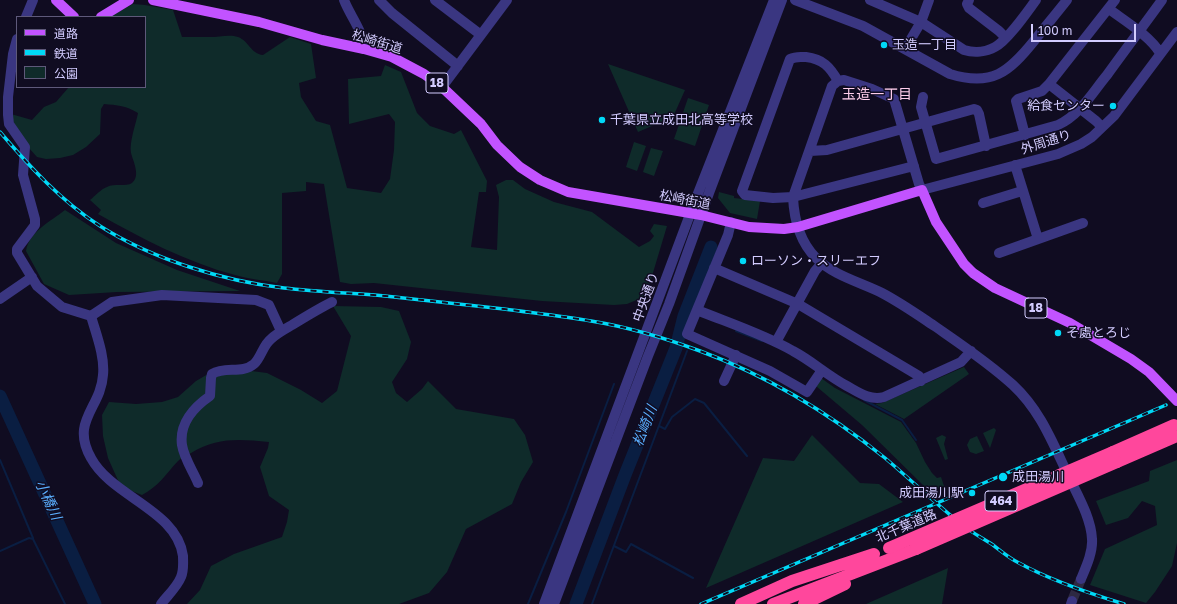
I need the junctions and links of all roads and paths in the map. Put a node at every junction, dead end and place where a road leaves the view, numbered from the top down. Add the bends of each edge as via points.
1 (33, 0) edge
2 (56, 0) edge
3 (129, 0) edge
4 (153, 0) edge
5 (344, 0) edge
6 (379, 0) edge
7 (435, 0) edge
8 (507, 0) edge
9 (774, 0) edge
10 (782, 0) edge
11 (795, 0) edge
12 (870, 0) edge
13 (929, 0) edge
14 (968, 0) edge
15 (1067, 0) edge
16 (1115, 0) edge
17 (1162, 0) edge
18 (1033, 1) edge
19 (890, 4) edge
20 (1109, 9) junction
21 (26, 16) edge
22 (73, 16) edge
23 (103, 16) edge
24 (921, 22) junction
25 (1139, 32) junction
26 (1177, 32) edge
27 (481, 35) junction
28 (1006, 38) junction
29 (16, 43) edge
30 (364, 49) junction
31 (905, 49) junction
32 (1160, 53) junction
33 (458, 66) junction
34 (838, 81) junction
35 (1049, 84) junction
36 (442, 87) junction
37 (923, 97) dead end
38 (1080, 109) junction
39 (926, 123) junction
40 (1102, 127) junction
41 (904, 128) junction
42 (1025, 135) junction
43 (986, 146) junction
44 (810, 151) junction
45 (1015, 165) junction
46 (914, 166) junction
47 (922, 190) junction
48 (1022, 191) junction
49 (793, 197) junction
50 (983, 203) dead end
51 (690, 214) junction
52 (701, 215) junction
53 (731, 222) junction
54 (1083, 223) dead end
55 (798, 227) junction
56 (1038, 239) junction
57 (999, 253) dead end
58 (822, 263) junction
59 (714, 268) junction
60 (32, 277) junction
61 (0, 299) edge
62 (332, 302) dead end
63 (798, 304) junction
64 (697, 310) junction
65 (91, 316) junction
66 (281, 331) junction
67 (776, 342) junction
68 (971, 351) junction
69 (736, 355) junction
70 (822, 370) junction
71 (724, 381) dead end
72 (921, 381) junction
73 (1177, 401) edge
74 (1175, 430) edge
75 (1115, 457) junction
76 (198, 483) dead end
77 (874, 554) junction
78 (901, 555) junction
79 (1081, 579) tunnel mouth
80 (162, 604) edge
81 (544, 604) edge
82 (554, 604) edge
83 (741, 604) edge
84 (759, 604) edge
85 (773, 604) edge
86 (804, 604) edge

1 - 21 street
2 - 22 main road
3 - 23 main road
4 - 30 main road, 松崎街道 / 18 via 259,22
5 - 30 street via 360,32
6 - 33 street
7 - 27 street
8 - 27 street
9 - 51 street, 中央通り
10 - 52 street, 中央通り
11 - 31 street via 863,26
12 - 19 street
13 - 24 street
14 - 28 street via 967,4 973,12
15 - 31 street via 1022,56 1004,72 988,78 962,78 950,74
16 - 20 street
17 - 25 street
18 - 28 street
19 - 24 street
20 - 25 street
20 - 35 street
24 - 28 street via 964,50 972,52 996,47
24 - 31 street
25 - 32 street via 1157,47
25 - 38 street
26 - 32 street, 外周通り
27 - 33 street
29 - 60 street via 8,115 11,128 25,148 24,175 35,219 35,225 17,249 17,253
30 - 36 main road, 松崎街道 / 18 via 392,57
32 - 40 street, 外周通り via 1114,116
33 - 36 street
34 - 41 street via 844,80 894,99
34 - 44 street via 832,86
34 - 49 street via 817,58 797,56 790,59 742,191 745,195 761,198
35 - 38 street
35 - 42 street via 1042,91 1016,101
36 - 51 main road, 松崎街道 / 18 via 481,124 513,162 540,180 568,192
37 - 39 street via 921,107
38 - 40 street
38 - 42 street via 1068,121
39 - 41 street
39 - 43 street via 936,159
39 - 43 street via 977,110
40 - 45 street, 外周通り via 1092,137 1070,150
41 - 44 street via 827,150
41 - 46 street
42 - 43 street
44 - 49 street
45 - 47 street, 外周通り
45 - 48 street
46 - 47 street
46 - 49 street
47 - 55 main road, 松崎街道 / 18
47 - 73 main road, 18 via 936,222 973,273 995,288 1070,324 1131,359 1149,372
48 - 50 street
48 - 56 street
49 - 55 street
51 - 52 main road, 松崎街道 / 18
51 - 81 street, 中央通り
52 - 53 main road, 松崎街道 / 18
52 - 82 street, 中央通り
53 - 55 main road, 松崎街道 / 18 via 762,229
53 - 59 street
54 - 56 street
55 - 58 street via 808,249
56 - 57 street
58 - 63 street
58 - 68 street via 882,293
59 - 63 street
59 - 64 street
60 - 61 street
60 - 65 street via 37,286 62,307
62 - 66 street
63 - 67 street
63 - 72 street via 919,376
64 - 67 street
64 - 69 street via 687,334
65 - 66 street via 112,302 162,295 256,300 269,305
65 - 80 street via 103,364 103,375 102,387 86,419 84,442 98,469 158,516 177,538 182,550 184,568 181,577
66 - 76 street via 270,339 255,364 244,369 218,370 212,374 210,396 196,408 186,422 182,434 182,446
67 - 70 street
68 - 72 street via 961,362
68 - 79 street via 1019,391 1050,434 1090,526 1091,552
69 - 70 street via 807,392
69 - 71 street
70 - 72 street via 846,386 878,399
74 - 75 highway, 北千葉道路 / 464
75 - 77 highway, 北千葉道路 / 464, bridge
75 - 78 highway, 北千葉道路 / 464, bridge
77 - 83 highway via 792,581
77 - 84 highway, 北千葉道路 / 464
78 - 85 highway, 北千葉道路 / 464
78 - 86 highway

